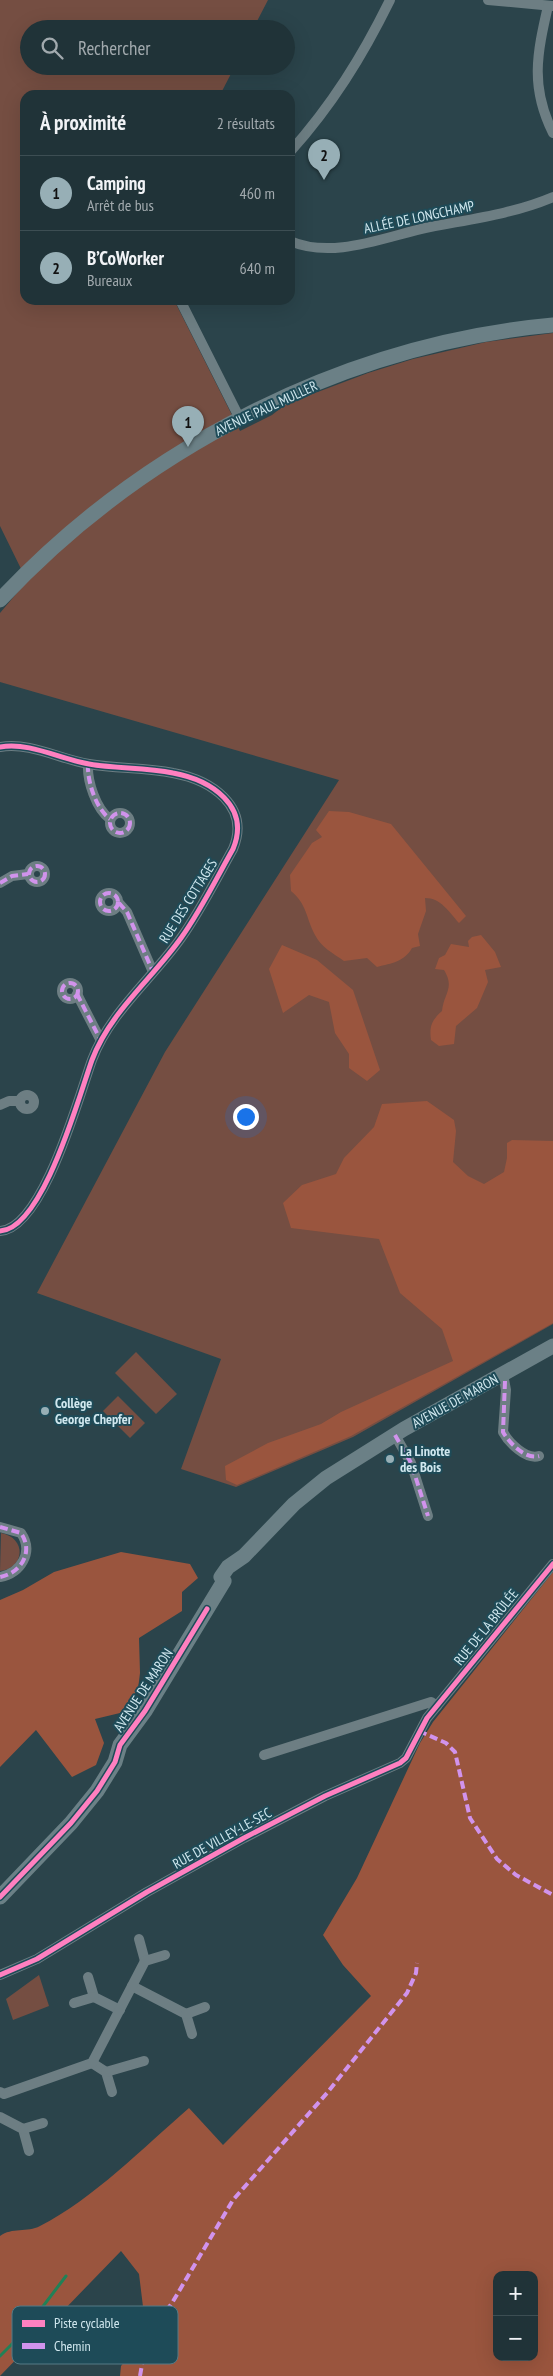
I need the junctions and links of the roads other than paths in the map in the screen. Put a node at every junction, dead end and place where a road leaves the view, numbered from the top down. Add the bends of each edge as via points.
1 (390, 0) edge
2 (488, 0) edge
3 (551, 6) edge
4 (553, 133) edge
5 (295, 146) edge
6 (553, 197) edge
7 (295, 242) edge
8 (183, 305) edge
9 (553, 325) edge
10 (240, 419) junction
11 (0, 600) edge
12 (0, 747) edge
13 (88, 764) junction
14 (110, 819) dead end
15 (28, 874) dead end
16 (0, 883) edge
17 (119, 903) dead end
18 (153, 972) junction
19 (77, 994) dead end
20 (100, 1039) junction
21 (20, 1101) dead end
22 (0, 1105) edge
23 (0, 1231) edge
24 (553, 1346) edge
25 (503, 1374) junction
26 (395, 1435) junction
27 (539, 1456) dead end
28 (428, 1516) dead end
29 (0, 1527) edge
30 (553, 1564) edge
31 (0, 1577) edge
32 (437, 1706) junction
33 (264, 1755) dead end
34 (0, 1897) edge
35 (139, 1939) dead end
36 (165, 1955) dead end
37 (145, 1961) junction
38 (0, 1975) edge
39 (88, 1977) dead end
40 (132, 1986) junction
41 (94, 1997) junction
42 (74, 2003) dead end
43 (205, 2008) dead end
44 (120, 2010) junction
45 (186, 2014) junction
46 (192, 2034) dead end
47 (144, 2061) dead end
48 (92, 2064) junction
49 (106, 2072) junction
50 (112, 2092) dead end
51 (1, 2095) edge
52 (0, 2117) edge
53 (43, 2123) dead end
54 (23, 2129) junction
55 (29, 2151) dead end

1 - 5 street via 372,38 347,78 320,118
2 - 3 street
3 - 4 street via 539,46 537,71 542,107
6 - 7 street, ALLÉE DE LONGCHAMP via 498,214 346,246 312,247
8 - 10 street
9 - 10 street, AVENUE PAUL MULLER via 470,338 405,353 322,381
10 - 11 street, AVENUE PAUL MULLER via 168,460 102,506
12 - 13 street, RUE DES COTTAGES via 30,748
13 - 14 street via 87,777 104,815
13 - 18 street, RUE DES COTTAGES via 170,772 193,779 220,794 236,814 238,834 233,849 187,929
15 - 16 street via 12,876
17 - 18 street via 127,912
18 - 20 street, RUE DES COTTAGES
19 - 20 street
20 - 23 street, RUE DES COTTAGES via 47,1183 17,1224
21 - 22 street
24 - 25 street, AVENUE DE MARON
25 - 26 street, AVENUE DE MARON
25 - 27 street via 506,1390 502,1432 526,1455
26 - 28 street via 411,1463
26 - 34 street, AVENUE DE MARON via 305,1494 244,1556 120,1745 114,1762 96,1791 71,1823
29 - 31 street via 21,1533 25,1540 25,1557 17,1571
30 - 32 street, RUE DE LA BRÛLÉE
32 - 33 street via 431,1702
32 - 38 street, RUE DE VILLEY-LE-SEC via 419,1731 406,1758 400,1762 244,1838 36,1959
35 - 37 street
36 - 37 street
37 - 40 street
39 - 41 street
40 - 44 street
40 - 45 street
41 - 42 street
41 - 44 street
43 - 45 street
44 - 48 street
45 - 46 street
47 - 49 street
48 - 49 street
48 - 51 street
49 - 50 street
52 - 54 street
53 - 54 street
54 - 55 street

